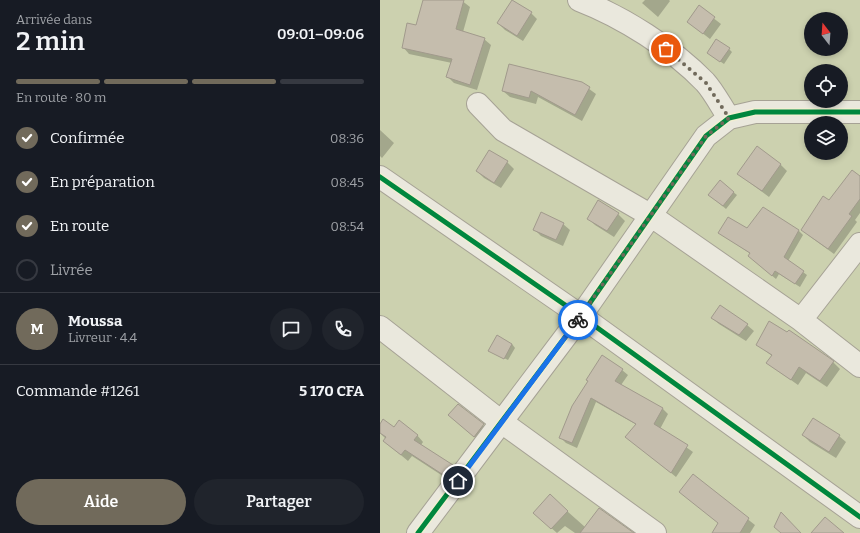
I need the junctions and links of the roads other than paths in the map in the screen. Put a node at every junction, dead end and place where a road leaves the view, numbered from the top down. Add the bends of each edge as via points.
1 (579, 0) edge
2 (478, 104) dead end
3 (860, 112) edge
4 (729, 118) junction
5 (380, 177) edge
6 (650, 215) junction
7 (860, 244) edge
8 (581, 316) junction
9 (801, 320) junction
10 (380, 327) edge
11 (860, 366) edge
12 (503, 423) junction
13 (860, 517) edge
14 (424, 531) edge
15 (655, 533) edge

1 - 4 street via 646,36 676,56 706,83
2 - 6 street via 503,130
3 - 4 street via 755,112
4 - 6 street via 706,136
5 - 8 street
6 - 8 street
6 - 9 street
7 - 9 street
8 - 12 street
8 - 13 street
9 - 11 street
10 - 12 street
12 - 14 street
12 - 15 street

